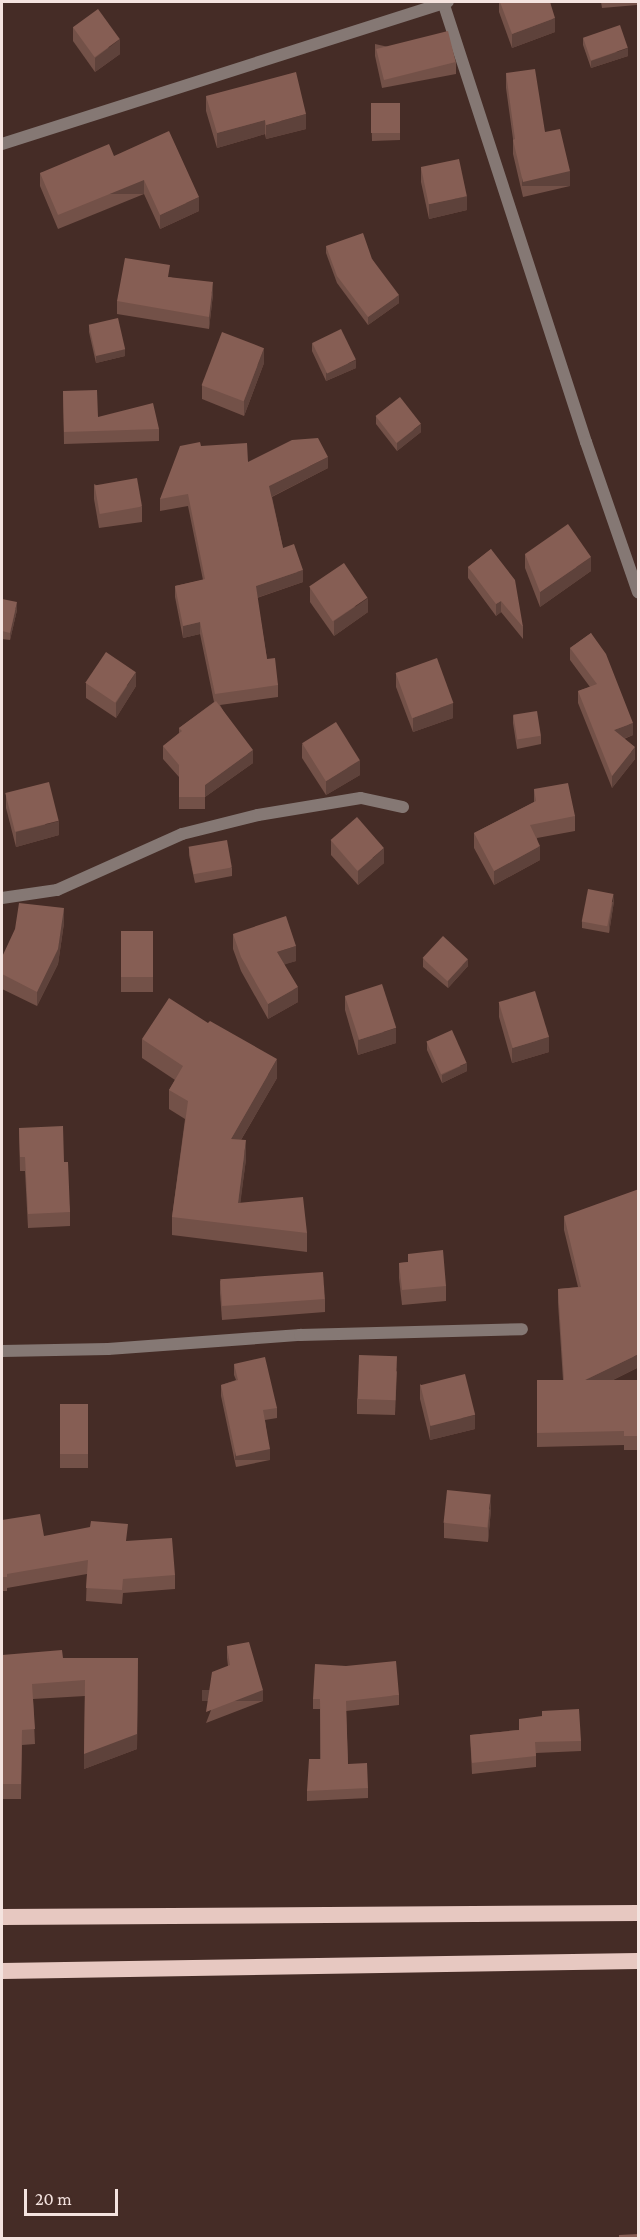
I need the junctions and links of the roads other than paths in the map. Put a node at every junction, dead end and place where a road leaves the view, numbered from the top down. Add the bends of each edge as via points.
1 (445, 2) edge
2 (2, 144) edge
3 (639, 592) edge
4 (403, 807) dead end
5 (2, 898) edge
6 (522, 1329) dead end
7 (2, 1352) edge
8 (639, 1913) edge
9 (2, 1917) edge
10 (639, 1961) edge
11 (2, 1971) edge

1 - 2 street
1 - 3 street
4 - 5 street via 361,798 258,815 182,834 57,890
6 - 7 street via 300,1335 108,1349
8 - 9 highway
10 - 11 highway

